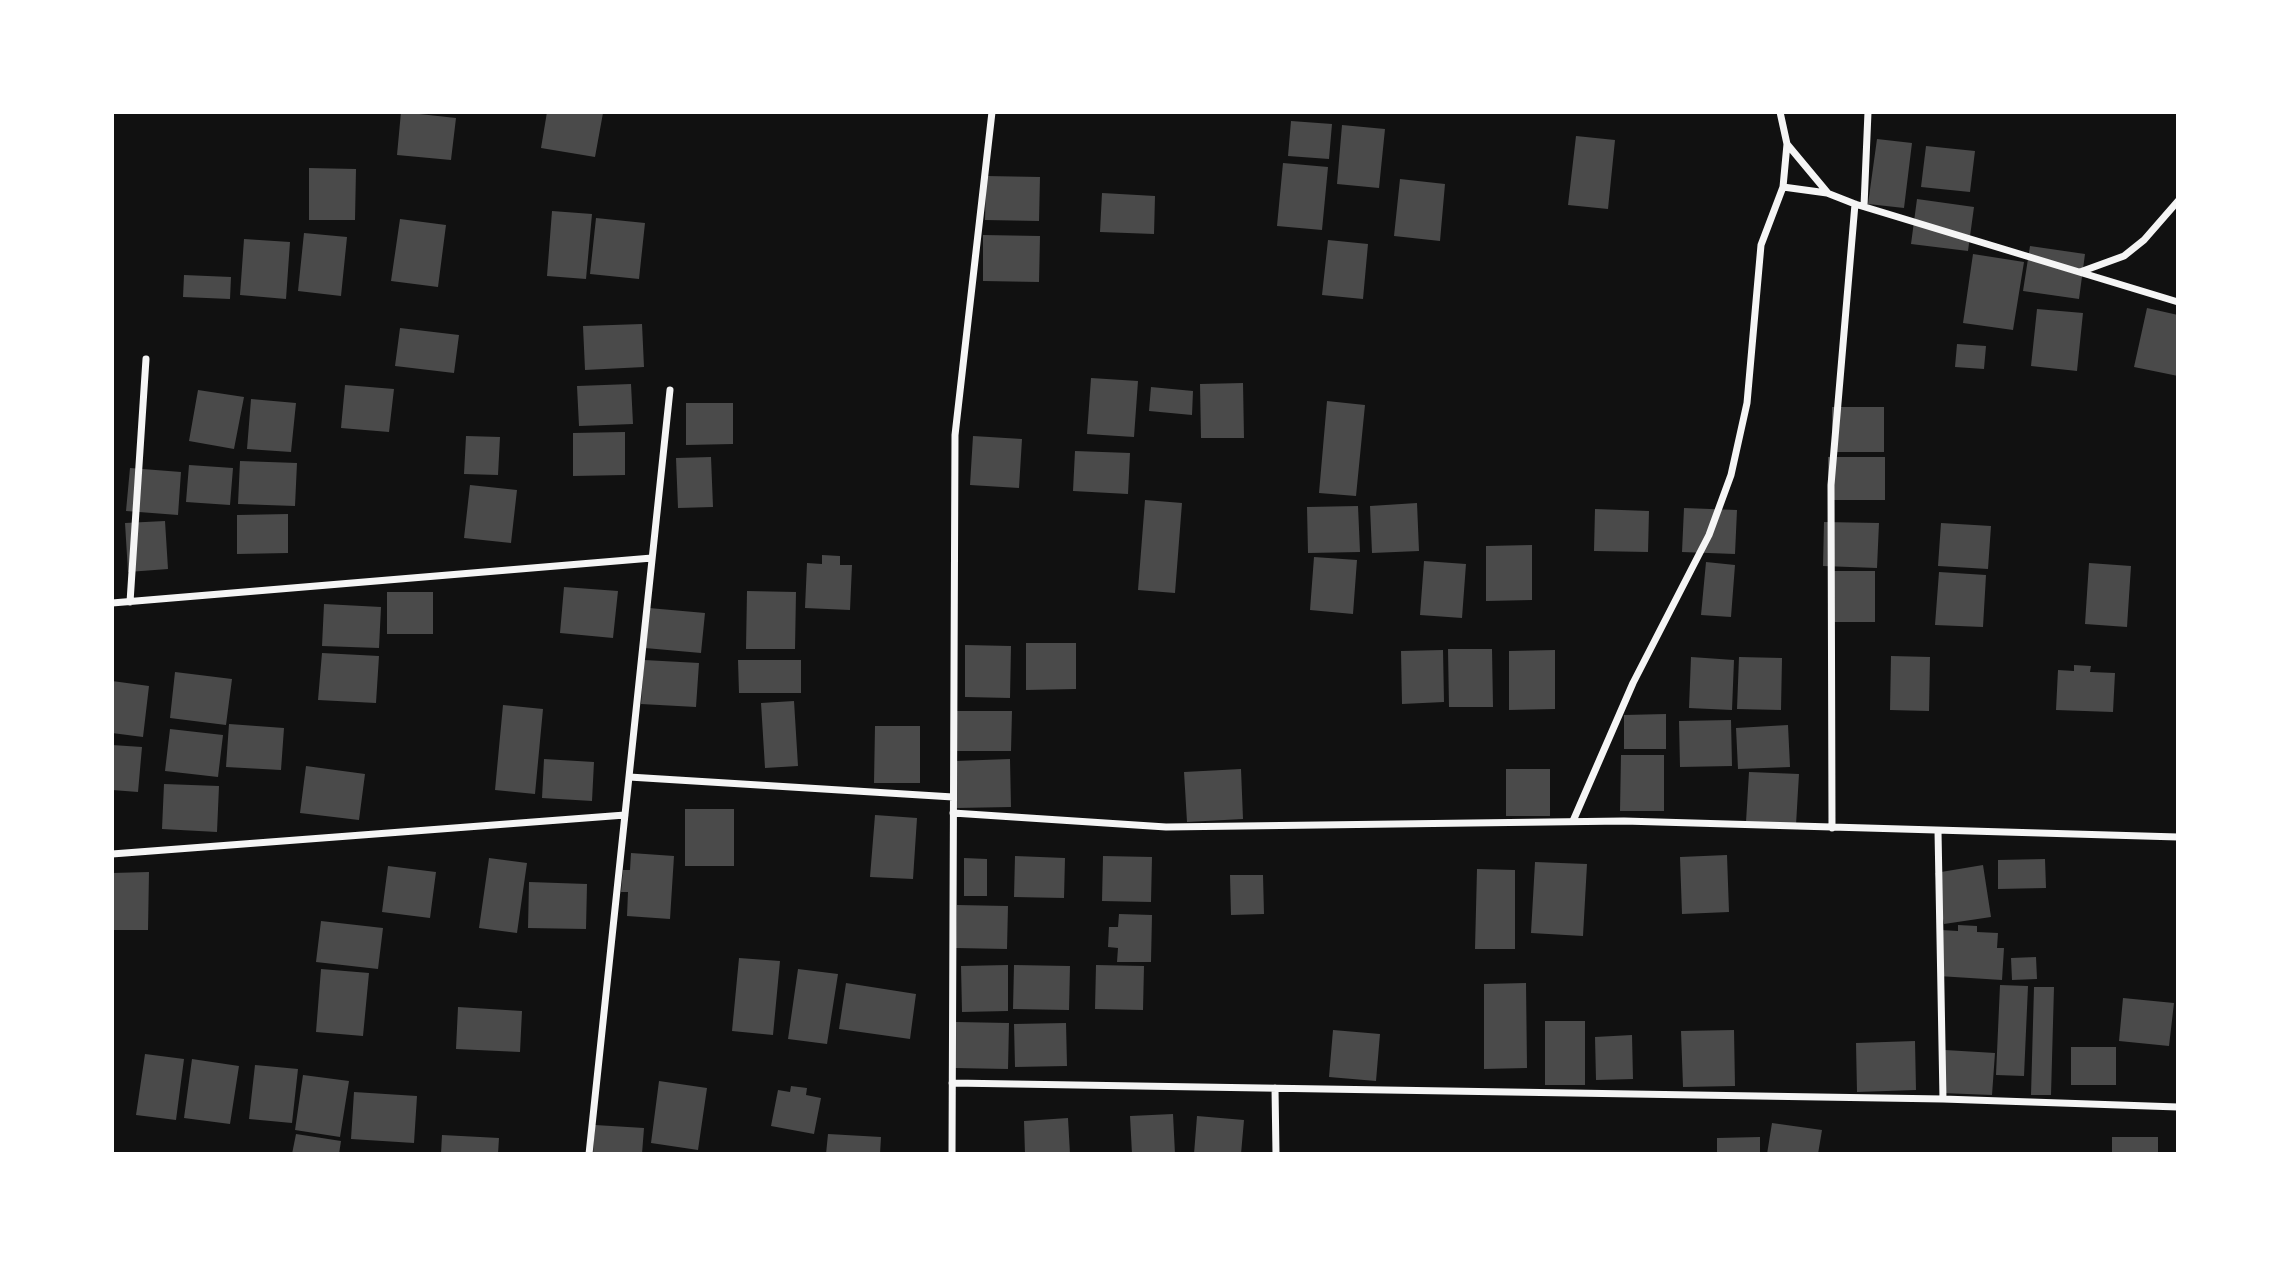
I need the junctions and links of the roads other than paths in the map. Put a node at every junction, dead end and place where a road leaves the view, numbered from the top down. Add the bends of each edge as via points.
1 (992, 112) edge
2 (1780, 112) edge
3 (1868, 112) edge
4 (1787, 144) junction
5 (1783, 187) junction
6 (1827, 193) junction
7 (2178, 201) edge
8 (1855, 204) junction
9 (1864, 206) junction
10 (2079, 272) junction
11 (2178, 302) edge
12 (146, 359) dead end
13 (670, 390) dead end
14 (652, 558) junction
15 (130, 601) junction
16 (112, 603) edge
17 (629, 777) junction
18 (953, 797) junction
19 (953, 813) junction
20 (625, 815) junction
21 (1573, 821) junction
22 (1832, 828) junction
23 (1938, 831) junction
24 (2178, 837) edge
25 (112, 854) edge
26 (952, 1083) junction
27 (1275, 1088) junction
28 (1943, 1099) junction
29 (2178, 1107) edge
30 (589, 1154) edge
31 (952, 1154) edge
32 (1276, 1154) edge

1 - 18 street via 955,435
2 - 4 street
3 - 9 street
4 - 5 street
4 - 6 street
5 - 6 street
5 - 21 street via 1761,245 1747,403 1731,475 1709,535 1633,683
6 - 8 street
7 - 10 street via 2124,256
8 - 9 street
8 - 22 street via 1831,485
9 - 10 street
10 - 11 street
12 - 15 street
13 - 14 street
14 - 15 street
14 - 17 street
15 - 16 street
17 - 18 street
17 - 20 street
18 - 19 street
19 - 21 street via 1166,827
19 - 26 street
20 - 25 street
20 - 30 street
21 - 22 street
22 - 23 street
23 - 24 street
23 - 28 street
26 - 27 street
26 - 31 street
27 - 28 street
27 - 32 street
28 - 29 street

